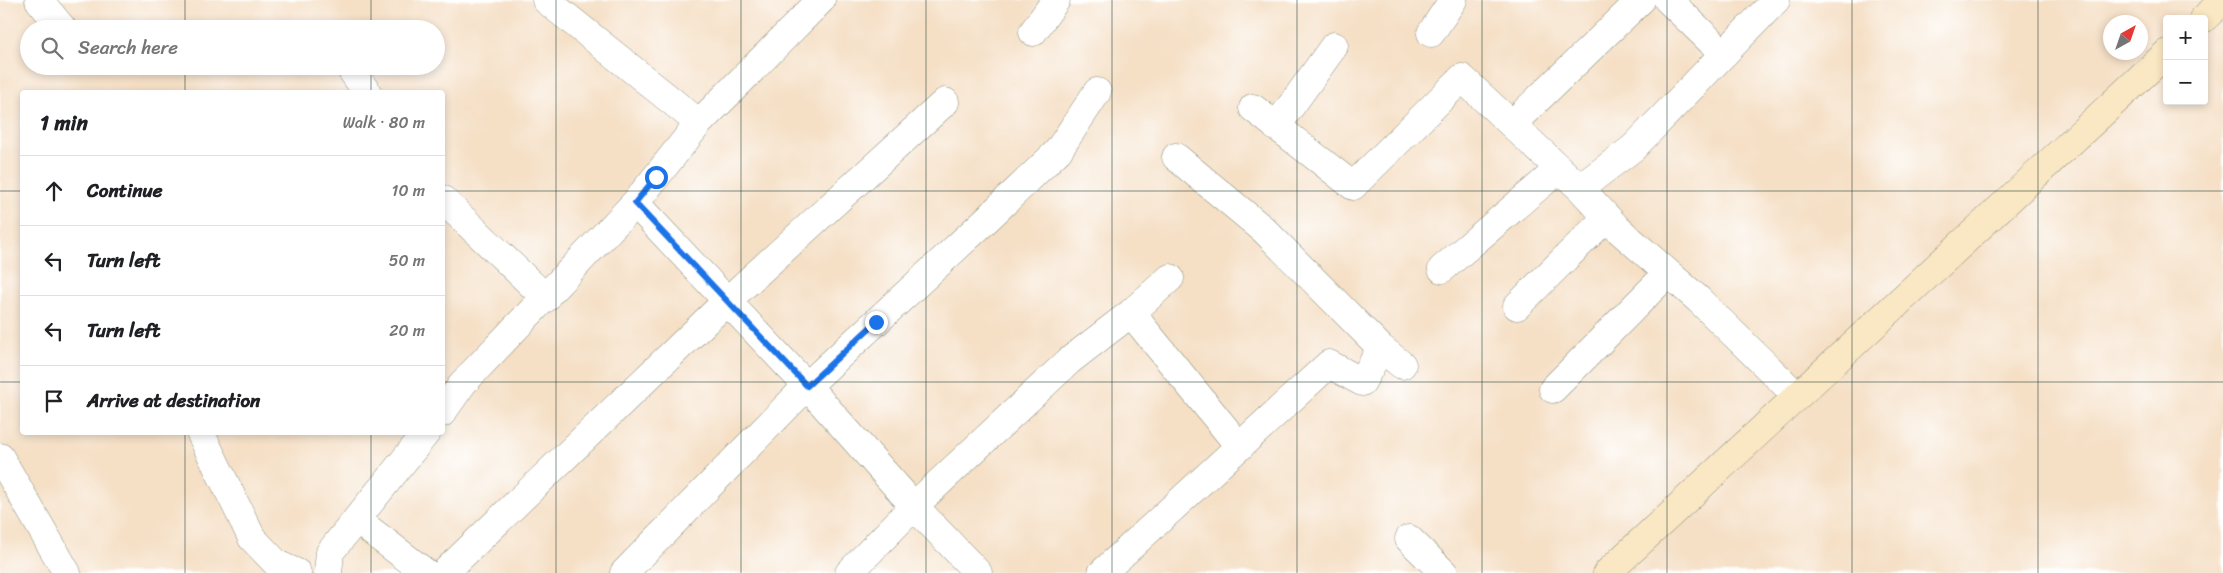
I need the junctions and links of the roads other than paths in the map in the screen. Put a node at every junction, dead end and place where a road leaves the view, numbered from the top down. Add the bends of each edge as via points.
1 (39, 0) edge
2 (546, 0) edge
3 (821, 0) edge
4 (1056, 0) edge
5 (1453, 0) edge
6 (1640, 0) edge
7 (1668, 0) edge
8 (1776, 0) edge
9 (2223, 1) edge
10 (2208, 15) edge
11 (56, 20) edge
12 (1033, 32) dead end
13 (1432, 33) dead end
14 (1334, 46) dead end
15 (1724, 54) junction
16 (2163, 57) edge
17 (1097, 92) dead end
18 (945, 102) dead end
19 (1253, 108) dead end
20 (699, 123) junction
21 (1512, 124) junction
22 (1276, 127) junction
23 (1176, 157) dead end
24 (1559, 168) junction
25 (1580, 188) junction
26 (445, 202) edge
27 (635, 203) junction
28 (1607, 217) junction
29 (1442, 269) dead end
30 (1668, 273) junction
31 (1170, 278) dead end
32 (546, 298) junction
33 (727, 301) junction
34 (1518, 306) dead end
35 (1131, 313) junction
36 (807, 386) junction
37 (1553, 389) dead end
38 (1796, 395) junction
39 (447, 398) edge
40 (201, 435) edge
41 (425, 435) edge
42 (1240, 446) junction
43 (0, 457) edge
44 (914, 506) junction
45 (358, 520) junction
46 (1409, 539) dead end
47 (67, 573) edge
48 (296, 573) edge
49 (328, 573) edge
50 (426, 573) edge
51 (444, 573) edge
52 (624, 573) edge
53 (849, 573) edge
54 (978, 573) edge
55 (1102, 573) edge
56 (1444, 573) edge
57 (1607, 573) edge

1 - 11 street
2 - 20 street
3 - 20 street
4 - 12 street
5 - 13 street
6 - 21 street
7 - 15 street
8 - 15 street
9 - 10 main road
14 - 22 street
15 - 25 street via 1633,148
16 - 38 main road
17 - 36 street via 1058,151
18 - 33 street
19 - 22 street
20 - 27 street
21 - 22 street via 1462,78 1352,186
21 - 24 street
23 - 42 street via 1264,230 1391,357 1362,382 1329,364
24 - 25 street
24 - 29 street
25 - 28 street
26 - 32 street
27 - 32 street
27 - 33 street
28 - 30 street
28 - 34 street
30 - 37 street
30 - 38 street
31 - 35 street
32 - 39 street
33 - 36 street
33 - 51 street
35 - 42 street
35 - 44 street via 1069,361
36 - 44 street
36 - 52 street
38 - 57 main road
40 - 48 street via 252,538 277,564
41 - 45 street
42 - 55 street
43 - 47 street
44 - 53 street
44 - 54 street
45 - 49 street via 330,552
45 - 50 street
46 - 56 street

